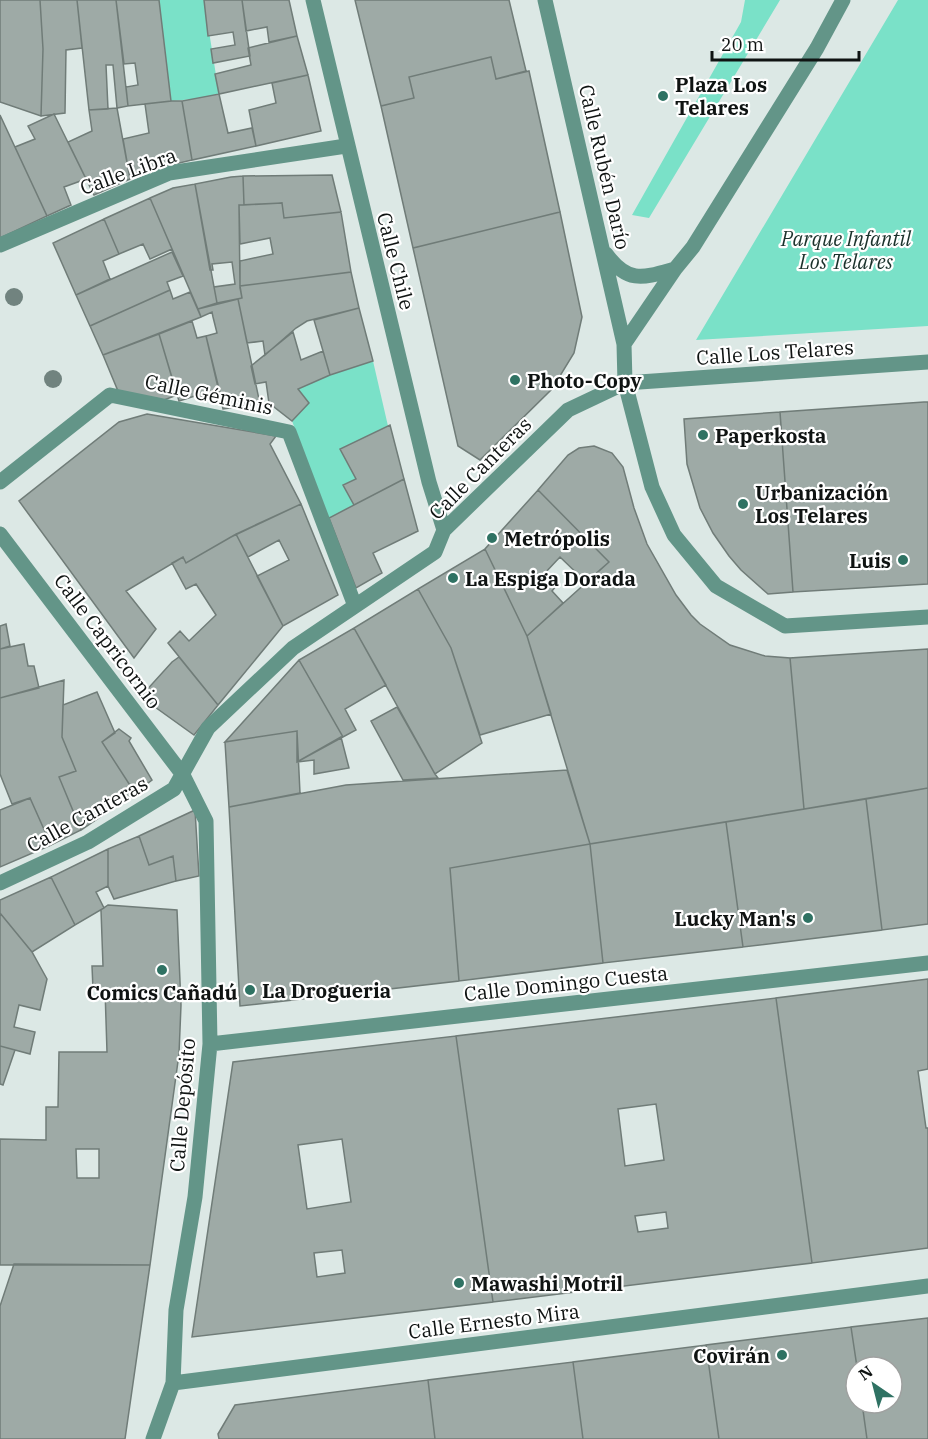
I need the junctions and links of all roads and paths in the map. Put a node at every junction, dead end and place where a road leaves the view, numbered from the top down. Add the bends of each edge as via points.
1 (313, 0) edge
2 (545, 0) edge
3 (843, 0) edge
4 (346, 146) junction
5 (0, 245) edge
6 (602, 249) junction
7 (675, 269) junction
8 (624, 344) junction
9 (928, 363) edge
10 (625, 383) junction
11 (0, 482) edge
12 (444, 530) junction
13 (0, 534) edge
14 (354, 606) junction
15 (928, 617) edge
16 (183, 774) junction
17 (0, 883) edge
18 (928, 963) edge
19 (210, 1044) junction
20 (928, 1286) edge
21 (173, 1383) junction
22 (153, 1439) edge

1 - 4 street, Calle Chile
2 - 6 street, Calle Rubén Darío
3 - 7 street via 693,247
4 - 5 street, Calle Libra via 169,174
4 - 12 street, Calle Chile
6 - 7 street via 616,267 630,276 646,277
6 - 8 street, Calle Rubén Darío
7 - 8 street
8 - 10 street
9 - 10 street, Calle Los Telares
10 - 12 street, Calle Canteras via 568,410
10 - 15 street via 652,488 674,535 716,586 785,626
11 - 14 street, Calle Géminis via 110,395 289,432
12 - 14 street, Calle Canteras via 435,552
13 - 16 street, Calle Capricornio
14 - 16 street, Calle Canteras via 293,648 208,728
16 - 17 street, Calle Canteras via 174,789 88,842
16 - 19 street, Calle Depósito via 206,821
18 - 19 street, Calle Domingo Cuesta
19 - 21 street, Calle Depósito via 195,1197 176,1310
20 - 21 street, Calle Ernesto Mira
21 - 22 street, Calle Depósito

